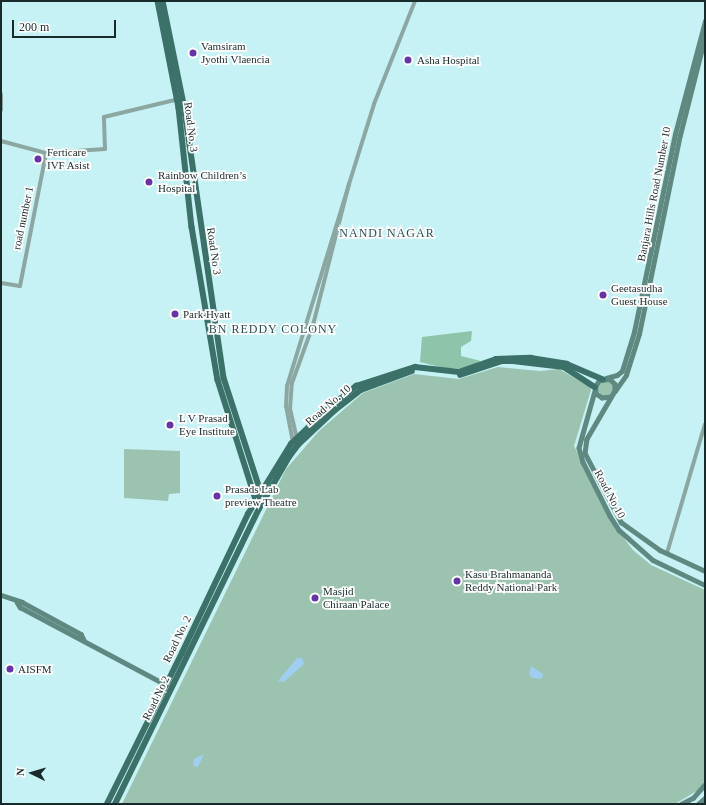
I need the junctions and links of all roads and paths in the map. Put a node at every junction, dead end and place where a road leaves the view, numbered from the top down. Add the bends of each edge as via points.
1 (158, 1) edge
2 (163, 1) edge
3 (415, 1) edge
4 (705, 21) edge
5 (705, 36) edge
6 (1, 94) edge
7 (180, 99) junction
8 (1, 110) edge
9 (1, 141) edge
10 (46, 153) junction
11 (1, 283) edge
12 (604, 378) junction
13 (595, 389) junction
14 (615, 391) junction
15 (612, 397) junction
16 (705, 424) edge
17 (295, 440) junction
18 (579, 443) junction
19 (585, 444) junction
20 (256, 475) junction
21 (269, 477) junction
22 (265, 483) joint
23 (254, 490) junction
24 (261, 491) junction
25 (256, 499) junction
26 (264, 500) junction
27 (259, 509) junction
28 (248, 514) junction
29 (667, 554) junction
30 (705, 570) edge
31 (705, 585) edge
32 (1, 595) edge
33 (166, 684) junction
34 (705, 784) edge
35 (705, 798) edge
36 (107, 804) edge
37 (115, 804) edge
38 (681, 804) edge
39 (698, 804) edge

1 - 7 main road, Road No. 3
2 - 7 main road, Road No 3
3 - 17 street via 382,80 290,387 286,406
4 - 12 main road, Banjara Hills Road Number 10 via 687,83 639,311 622,370 617,375
5 - 14 main road, Banjara Hills Road Number 10 via 680,135 642,319 626,375
6 - 8 street
7 - 10 street via 104,117 105,149
7 - 20 main road, Road No 3 via 224,378
7 - 23 main road, Road No. 3 via 192,227 218,380
9 - 10 street
10 - 11 street, road number 1 via 20,286
12 - 13 main road
12 - 14 main road via 613,381
12 - 17 main road, Road No. 10 via 560,362 531,358 496,359 459,372 415,367 356,386
13 - 15 main road via 602,398
13 - 18 main road, Road No 10
13 - 26 main road, Road No. 10 via 564,367 513,361 502,361 461,375 417,370 404,373 361,390 334,411 298,445
14 - 15 main road
15 - 19 main road
16 - 29 street
17 - 21 main road, Road No. 10
18 - 19 main road
18 - 31 main road, Road No 10 via 583,462 619,530 653,560
19 - 29 main road, Road No 10 via 585,453 621,522 641,539
20 - 21 main road
20 - 24 main road, Road No 3
21 - 22 main road, Road No. 10
22 - 24 main road, Road No. 2
23 - 25 main road, Road No. 3
23 - 28 main road
24 - 25 main road, Road No. 2
24 - 26 main road, Road No 3
25 - 27 main road, Road No. 3
25 - 28 main road, Road No. 2
26 - 27 main road
27 - 37 main road, Road No 2
28 - 33 main road, Road No. 2
29 - 30 main road, Road No 10
32 - 33 main road
33 - 36 main road, Road No. 2
34 - 38 main road via 693,798
35 - 39 main road

